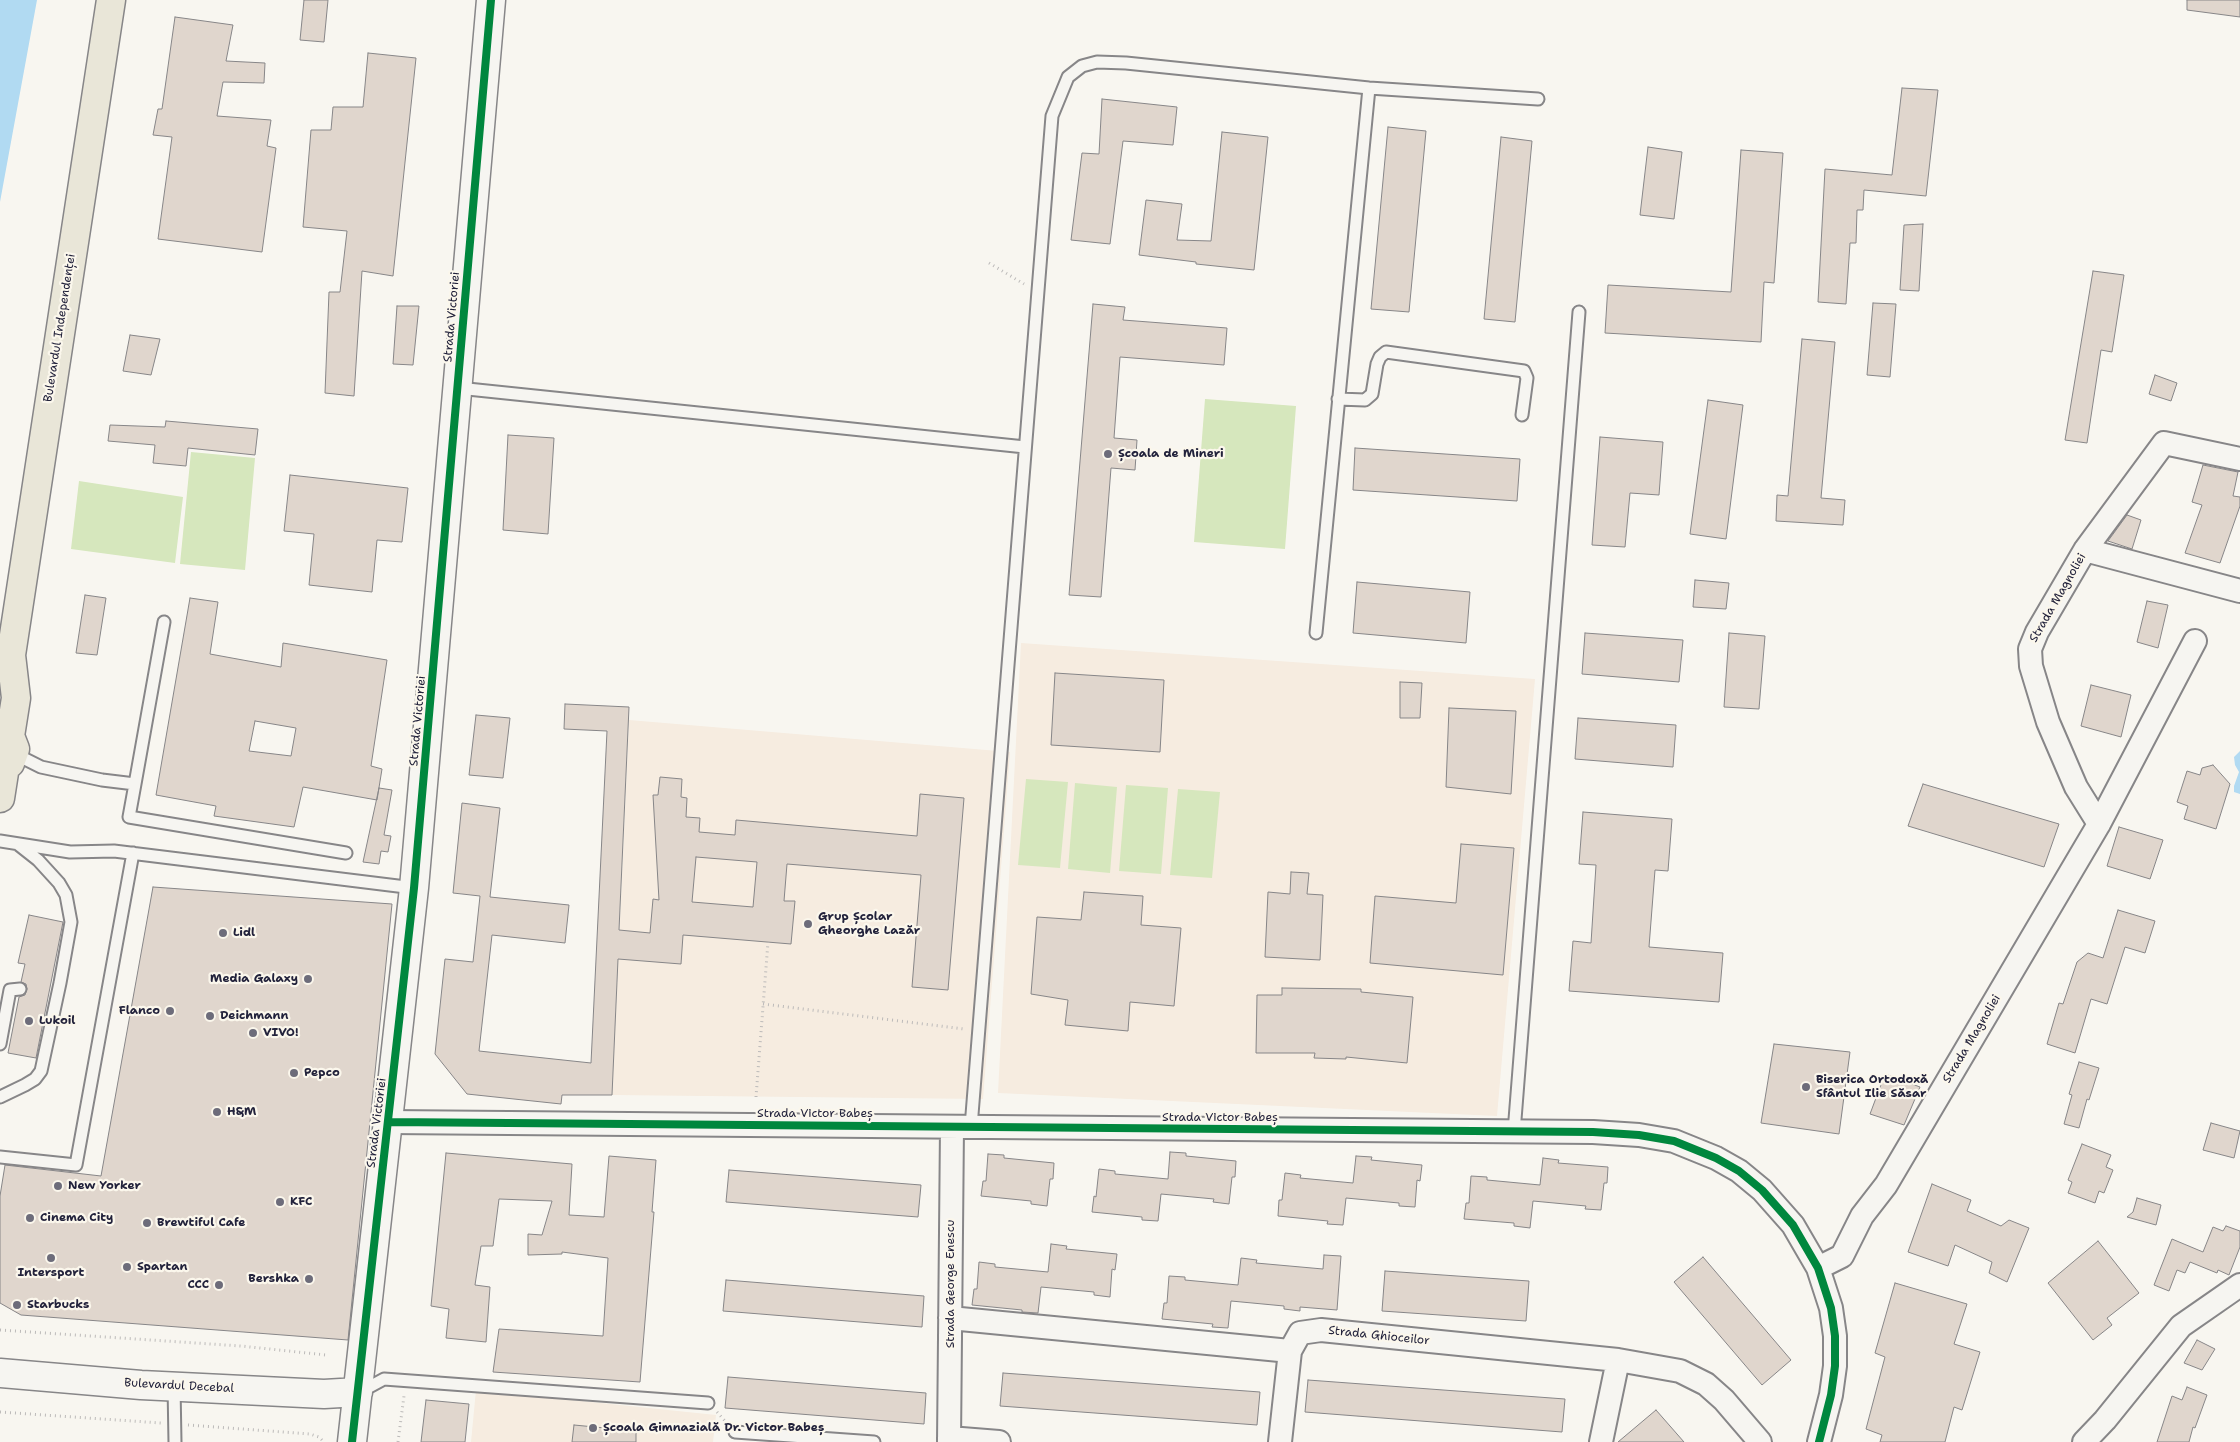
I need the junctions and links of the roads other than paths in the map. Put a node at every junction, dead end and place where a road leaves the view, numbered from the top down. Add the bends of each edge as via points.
1 (111, 0) edge
2 (491, 0) edge
3 (1369, 88) junction
4 (1538, 100) dead end
5 (1580, 312) dead end
6 (457, 388) junction
7 (1338, 400) junction
8 (1522, 414) dead end
9 (1026, 447) junction
10 (2240, 459) edge
11 (2086, 550) junction
12 (2240, 591) edge
13 (164, 622) dead end
14 (1316, 633) dead end
15 (2195, 641) dead end
16 (6, 667) edge
17 (6, 751) edge
18 (135, 784) junction
19 (0, 798) edge
20 (2099, 824) junction
21 (0, 841) edge
22 (17, 844) junction
23 (133, 853) junction
24 (346, 853) dead end
25 (414, 888) junction
26 (20, 989) dead end
27 (0, 1044) edge
28 (0, 1097) edge
29 (388, 1122) junction
30 (962, 1127) junction
31 (1514, 1132) junction
32 (0, 1157) edge
33 (1818, 1268) junction
34 (2240, 1285) edge
35 (950, 1318) junction
36 (1290, 1351) junction
37 (1618, 1360) junction
38 (0, 1373) edge
39 (174, 1386) junction
40 (358, 1392) junction
41 (708, 1403) road end
42 (735, 1432) road end
43 (949, 1440) edge
44 (175, 1442) edge
45 (352, 1442) edge
46 (874, 1442) edge
47 (999, 1442) edge
48 (1280, 1442) edge
49 (1601, 1442) edge
50 (1760, 1442) edge
51 (1818, 1442) edge
52 (2084, 1442) edge

1 - 16 main road, Bulevardul Independenței
2 - 6 street, Strada Victoriei
3 - 4 lane
3 - 7 lane
3 - 9 lane via 1097,62 1082,66 1068,78 1052,116
5 - 31 lane
6 - 9 lane
6 - 25 street, Strada Victoriei
7 - 8 lane via 1365,400 1372,394 1377,364 1386,352 1524,371 1527,378
7 - 14 lane
9 - 30 lane via 979,1031
10 - 11 street, Strada Magnoliei via 2164,443
11 - 12 street
11 - 20 street, Strada Magnoliei via 2030,649 2031,666 2048,722 2076,787
13 - 18 lane
15 - 20 street, Strada Magnoliei
16 - 17 main road, Bulevardul Independenței via 16,698
17 - 18 lane via 41,767
17 - 19 main road, Bulevardul Independenței
18 - 24 lane via 129,817
20 - 33 street, Strada Magnoliei via 1886,1185 1862,1216 1842,1256
21 - 22 lane
22 - 23 lane via 70,852 114,850
22 - 28 lane via 38,860 59,884 66,895 71,922 41,1071 25,1085
23 - 25 lane
23 - 32 lane via 76,1165
25 - 29 street, Strada Victoriei
26 - 27 lane via 10,990
29 - 30 street, Strada Victor Babeș
29 - 40 street, Strada Victoriei
30 - 31 street, Strada Victor Babeș
30 - 35 street, Strada George Enescu
31 - 33 street, Strada Victor Babeș via 1639,1135 1696,1148 1738,1171 1778,1206 1798,1232
33 - 51 street, Strada Victor Babeș via 1831,1308 1835,1366 1831,1396
34 - 52 street via 2181,1326
35 - 36 street
35 - 43 street, Strada George Enescu
36 - 37 street, Strada Ghioceilor via 1300,1333 1321,1330
36 - 48 street
37 - 49 street
37 - 50 street, Strada Ghioceilor via 1680,1371 1706,1384
38 - 39 street, Bulevardul Decebal
39 - 40 street, Bulevardul Decebal via 324,1394
39 - 44 lane
40 - 41 lane via 384,1379
40 - 45 street, Strada Victoriei
42 - 46 lane
43 - 47 street

